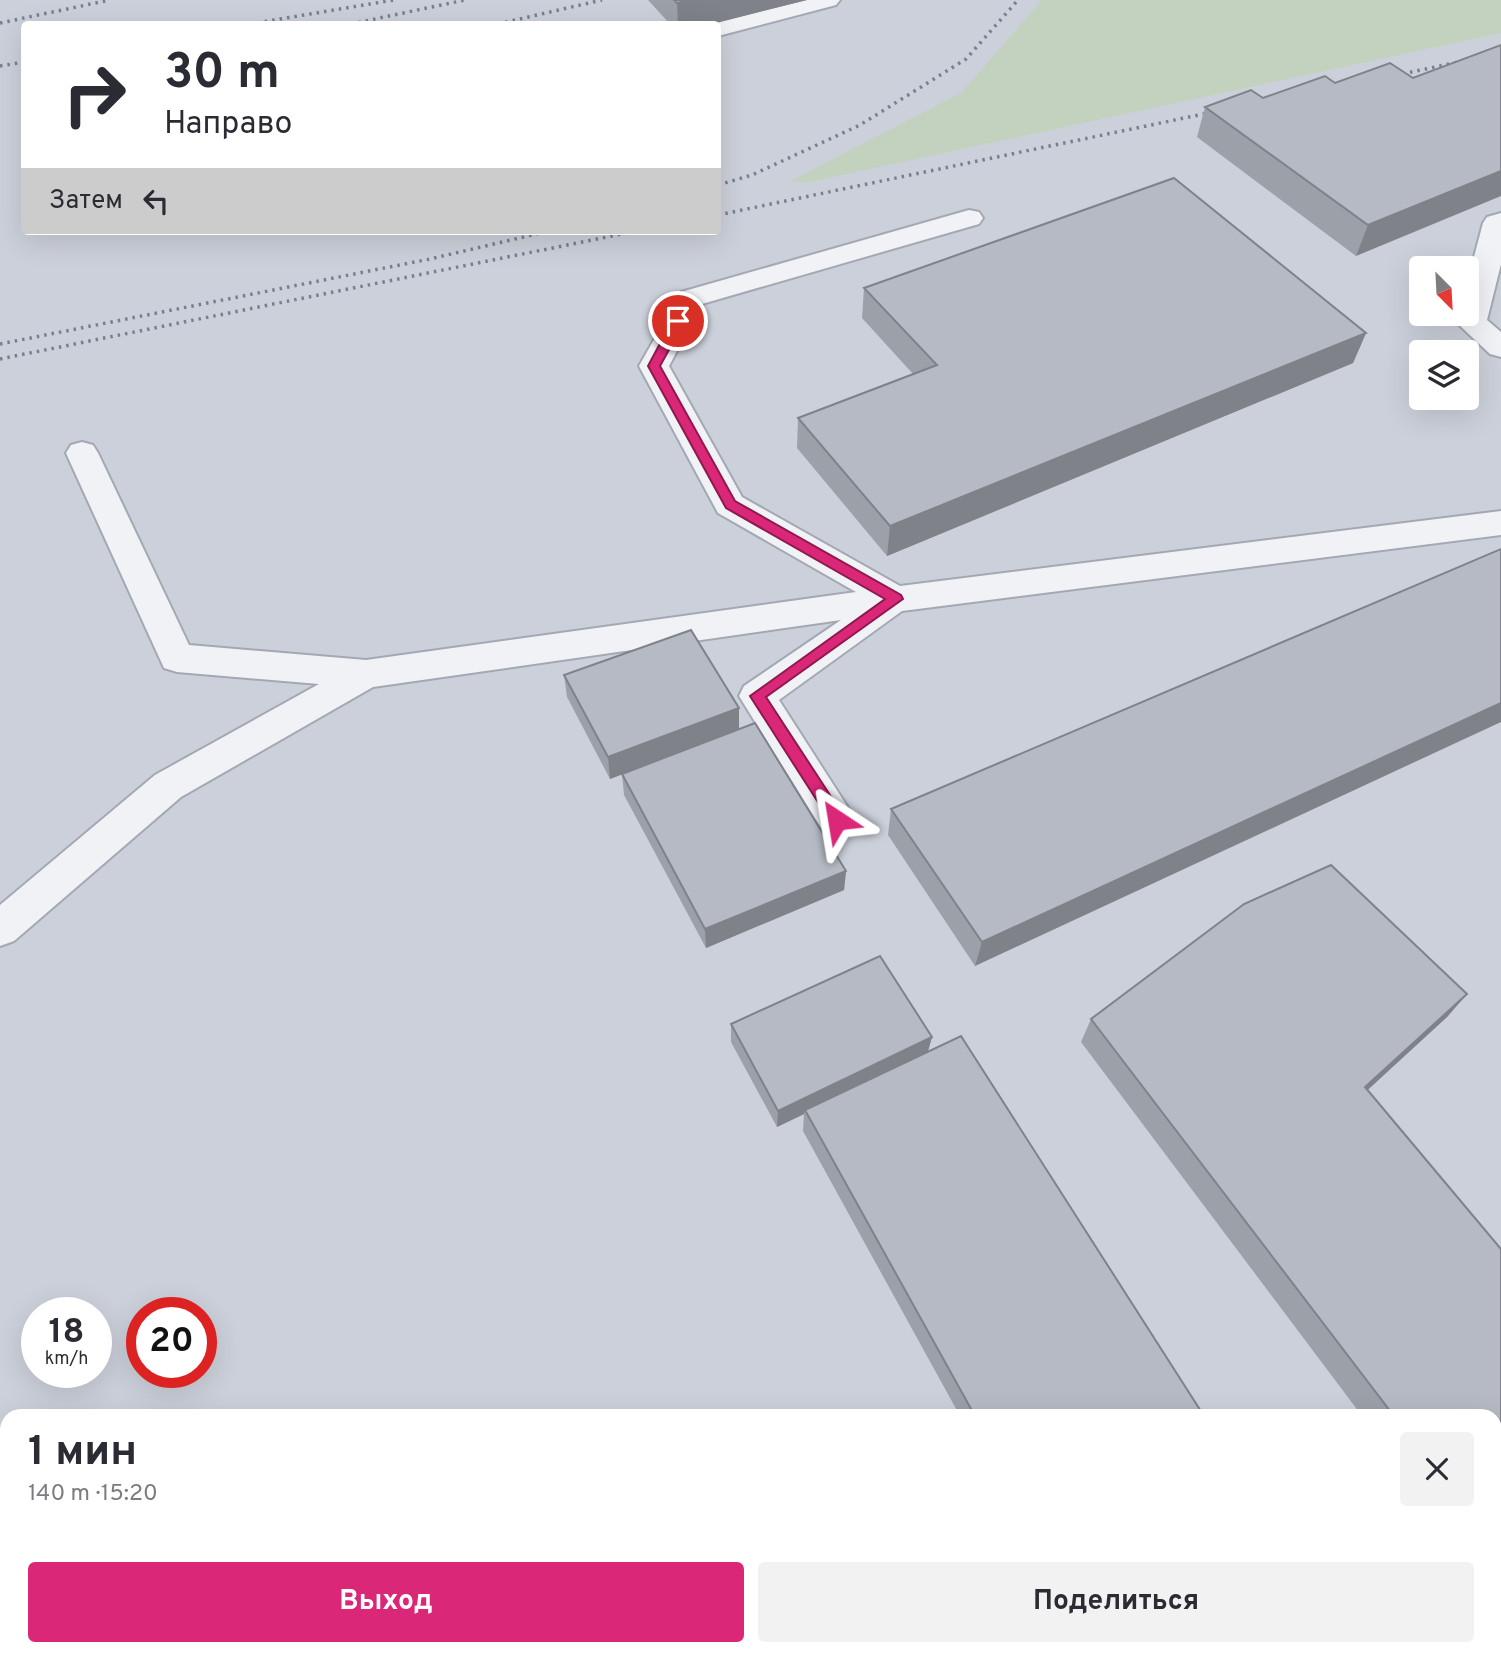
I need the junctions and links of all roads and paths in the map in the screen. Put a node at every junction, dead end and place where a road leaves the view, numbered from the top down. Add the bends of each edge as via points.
1 (828, 0) edge
2 (721, 28) edge
3 (969, 218) dead end
4 (1501, 221) edge
5 (1501, 347) edge
6 (82, 453) dead end
7 (1501, 523) edge
8 (896, 599) junction
9 (366, 674) junction
10 (837, 820) dead end
11 (0, 929) edge

1 - 2 lane
3 - 8 lane via 691,298 654,366 730,505
4 - 5 lane via 1472,323
6 - 9 lane via 177,658
7 - 8 lane
8 - 9 lane
8 - 10 lane via 757,696
9 - 11 lane via 168,786

